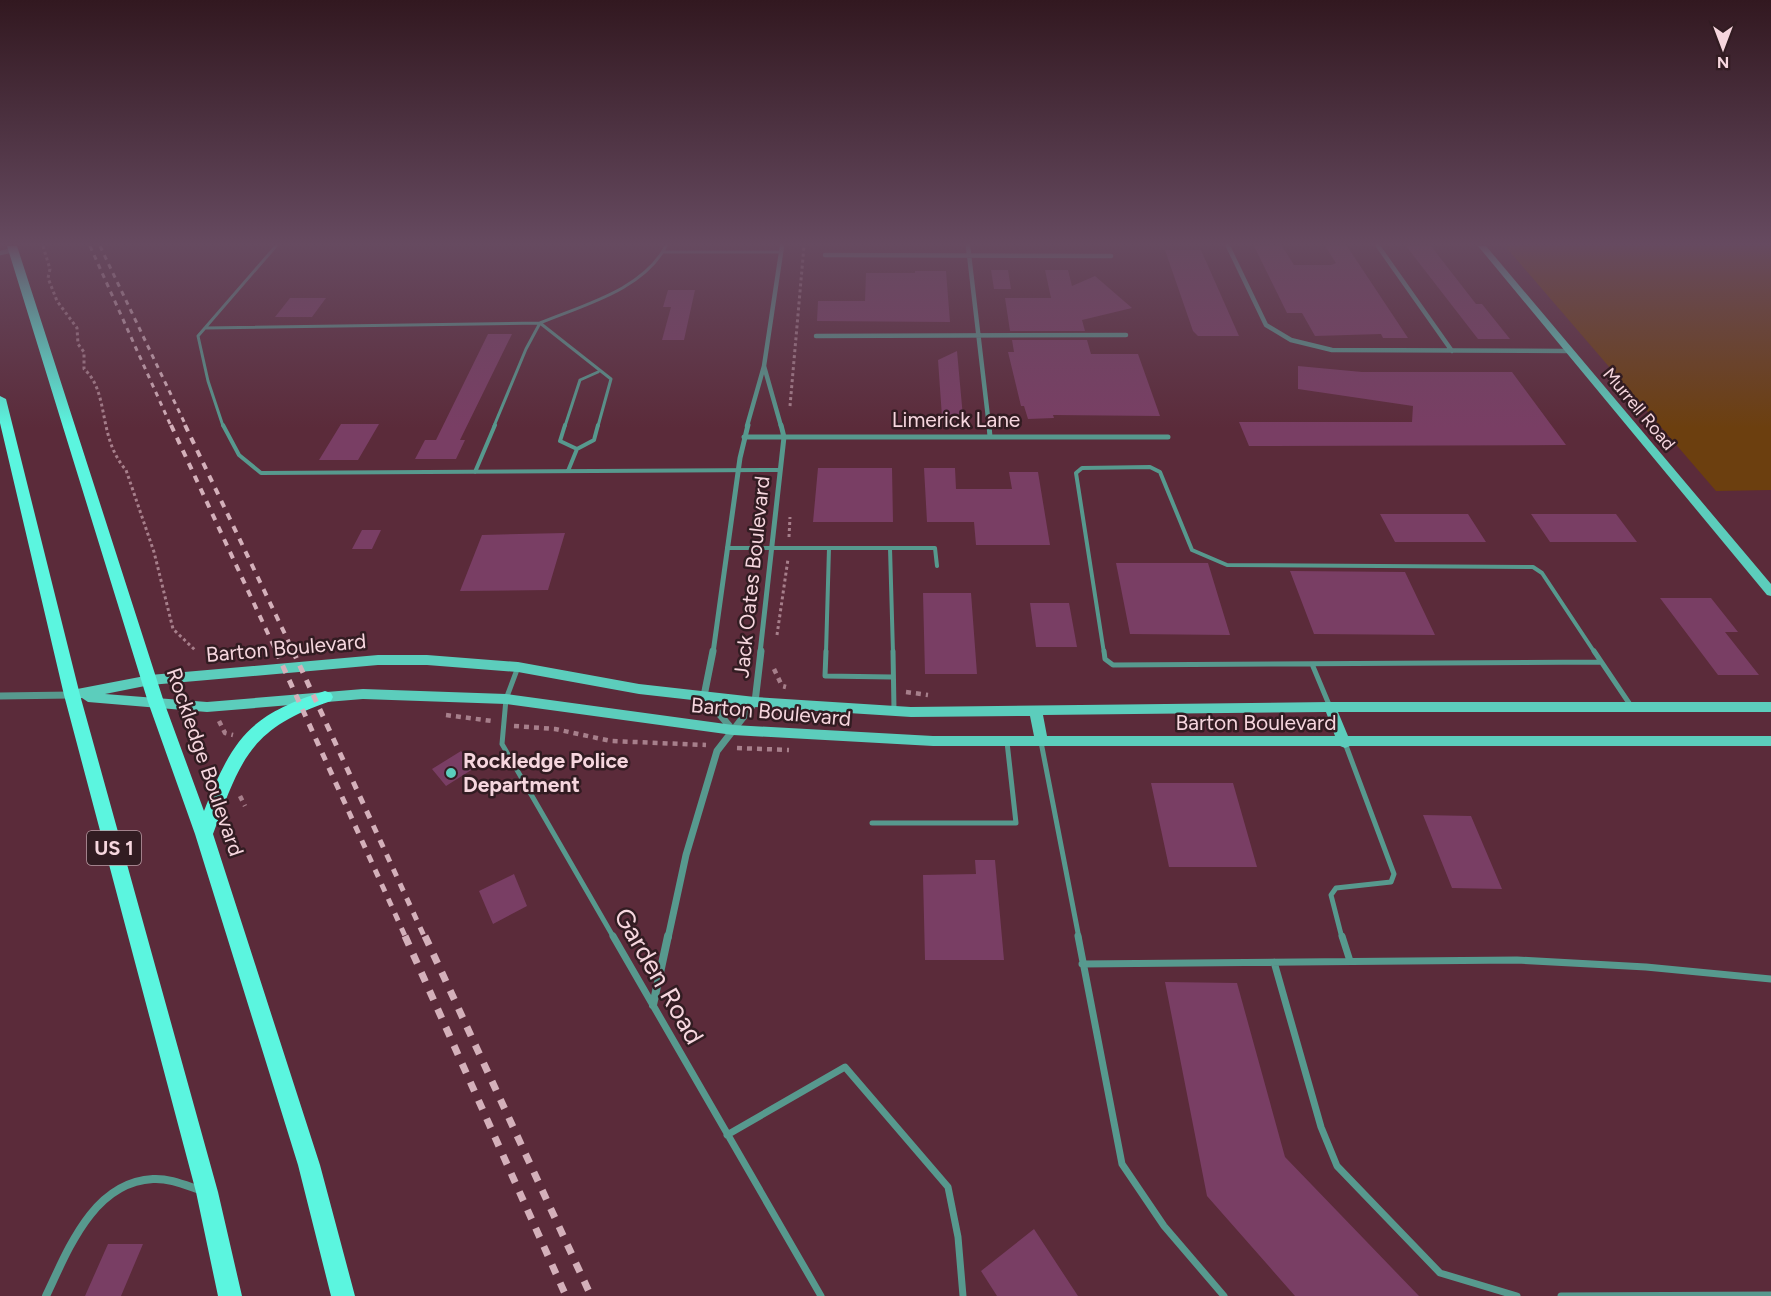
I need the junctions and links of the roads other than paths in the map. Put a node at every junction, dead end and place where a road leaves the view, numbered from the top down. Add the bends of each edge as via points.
1 (32, 306) edge
2 (224, 306) edge
3 (577, 306) edge
4 (773, 306) edge
5 (976, 306) edge
6 (1257, 306) edge
7 (1421, 306) edge
8 (1532, 306) edge
9 (540, 323) junction
10 (205, 328) junction
11 (1126, 335) dead end
12 (816, 336) dead end
13 (979, 336) junction
14 (1452, 351) junction
15 (1568, 351) junction
16 (764, 366) junction
17 (599, 372) junction
18 (1, 410) edge
19 (744, 436) junction
20 (784, 436) junction
21 (990, 436) junction
22 (1168, 436) dead end
23 (577, 449) junction
24 (738, 470) junction
25 (780, 470) junction
26 (568, 471) junction
27 (475, 472) junction
28 (727, 548) junction
29 (772, 548) junction
30 (829, 548) junction
31 (890, 548) junction
32 (937, 566) dead end
33 (1771, 592) edge
34 (1601, 662) junction
35 (1312, 664) junction
36 (518, 667) junction
37 (892, 676) junction
38 (150, 680) junction
39 (72, 695) junction
40 (0, 696) edge
41 (704, 696) junction
42 (325, 697) junction
43 (506, 699) junction
44 (156, 702) junction
45 (755, 702) junction
46 (1631, 706) junction
47 (1330, 707) junction
48 (1771, 707) edge
49 (894, 710) junction
50 (1036, 710) junction
51 (733, 730) junction
52 (1771, 741) edge
53 (1007, 742) junction
54 (1041, 742) junction
55 (1345, 743) junction
56 (872, 823) dead end
57 (204, 834) junction
58 (1350, 961) junction
59 (1274, 962) junction
60 (1082, 964) junction
61 (1771, 979) edge
62 (653, 1005) junction
63 (727, 1135) junction
64 (207, 1192) junction
65 (1771, 1295) edge
66 (46, 1296) edge
67 (230, 1296) edge
68 (343, 1296) edge
69 (821, 1296) edge
70 (963, 1296) edge
71 (1224, 1296) edge
72 (1517, 1296) edge
73 (1561, 1296) edge

1 - 38 main road, Rockledge Boulevard
2 - 10 lane
3 - 9 lane
4 - 16 street, Jack Oates Boulevard
5 - 13 street
6 - 14 street via 1266,325 1291,340 1332,350
7 - 14 street
8 - 15 main road, Murrell Road
9 - 10 lane
9 - 17 lane
9 - 27 lane
10 - 27 lane via 198,336 205,373 221,417 238,454 261,473
11 - 13 street
12 - 13 street
13 - 21 street
14 - 15 street
15 - 33 main road, Murrell Road
16 - 19 street, Jack Oates Boulevard
16 - 20 street, Jack Oates Boulevard
17 - 23 lane via 611,379 594,440
17 - 23 lane via 580,380 560,441
18 - 39 main road, US 1
19 - 20 street, Limerick Lane
19 - 24 street, Jack Oates Boulevard
20 - 21 street, Limerick Lane
20 - 25 street, Jack Oates Boulevard
21 - 22 street, Limerick Lane
23 - 26 lane
24 - 25 lane
24 - 26 lane
24 - 28 street, Jack Oates Boulevard
25 - 29 street, Jack Oates Boulevard
26 - 27 lane
28 - 29 lane
28 - 41 street, Jack Oates Boulevard
29 - 30 lane
29 - 45 street, Jack Oates Boulevard
30 - 31 lane
30 - 37 lane via 825,676
31 - 32 lane via 935,548
31 - 37 lane
34 - 35 lane
34 - 35 lane via 1542,573 1533,567 1227,566 1192,550 1160,472 1138,467 1082,468 1076,473 1105,659 1113,665
34 - 46 lane
35 - 47 lane
36 - 38 main road, Barton Boulevard via 378,660
36 - 41 main road, Barton Boulevard via 639,689
36 - 43 lane, Garden Road
37 - 49 lane
38 - 39 main road, Barton Boulevard
38 - 44 main road, Rockledge Boulevard
39 - 40 street
39 - 44 main road, Barton Boulevard
39 - 64 main road, US 1
41 - 45 main road, Barton Boulevard
41 - 51 street
42 - 43 main road, Barton Boulevard via 411,694
42 - 44 main road, Barton Boulevard via 213,707
42 - 57 main road via 287,710 249,740 232,762
43 - 51 main road, Barton Boulevard
43 - 62 lane, Garden Road via 502,744
44 - 57 main road, Rockledge Boulevard
45 - 49 main road, Barton Boulevard
45 - 51 street, Jack Oates Boulevard
46 - 47 main road, Barton Boulevard
46 - 48 main road, Barton Boulevard
47 - 50 main road, Barton Boulevard
47 - 55 main road
49 - 50 main road, Barton Boulevard
50 - 54 main road
51 - 53 main road, Barton Boulevard via 822,737
51 - 62 street, Jack Oates Boulevard via 717,751 686,855
52 - 55 main road, Barton Boulevard
53 - 54 main road, Barton Boulevard
53 - 56 lane via 1016,823
54 - 55 main road, Barton Boulevard
54 - 60 lane
55 - 58 lane via 1394,874 1390,882 1336,888 1331,895
57 - 68 main road, Rockledge Boulevard via 309,1165
58 - 59 lane
58 - 61 lane via 1517,960
59 - 60 lane
59 - 72 lane via 1321,1127 1337,1166 1440,1273
60 - 71 lane via 1122,1164 1164,1226
62 - 63 lane, Garden Road
63 - 69 lane, Garden Road
63 - 70 lane via 845,1067 948,1187 958,1237
64 - 66 street via 153,1179 126,1186 111,1195 84,1221
64 - 67 main road, US 1
65 - 73 lane

